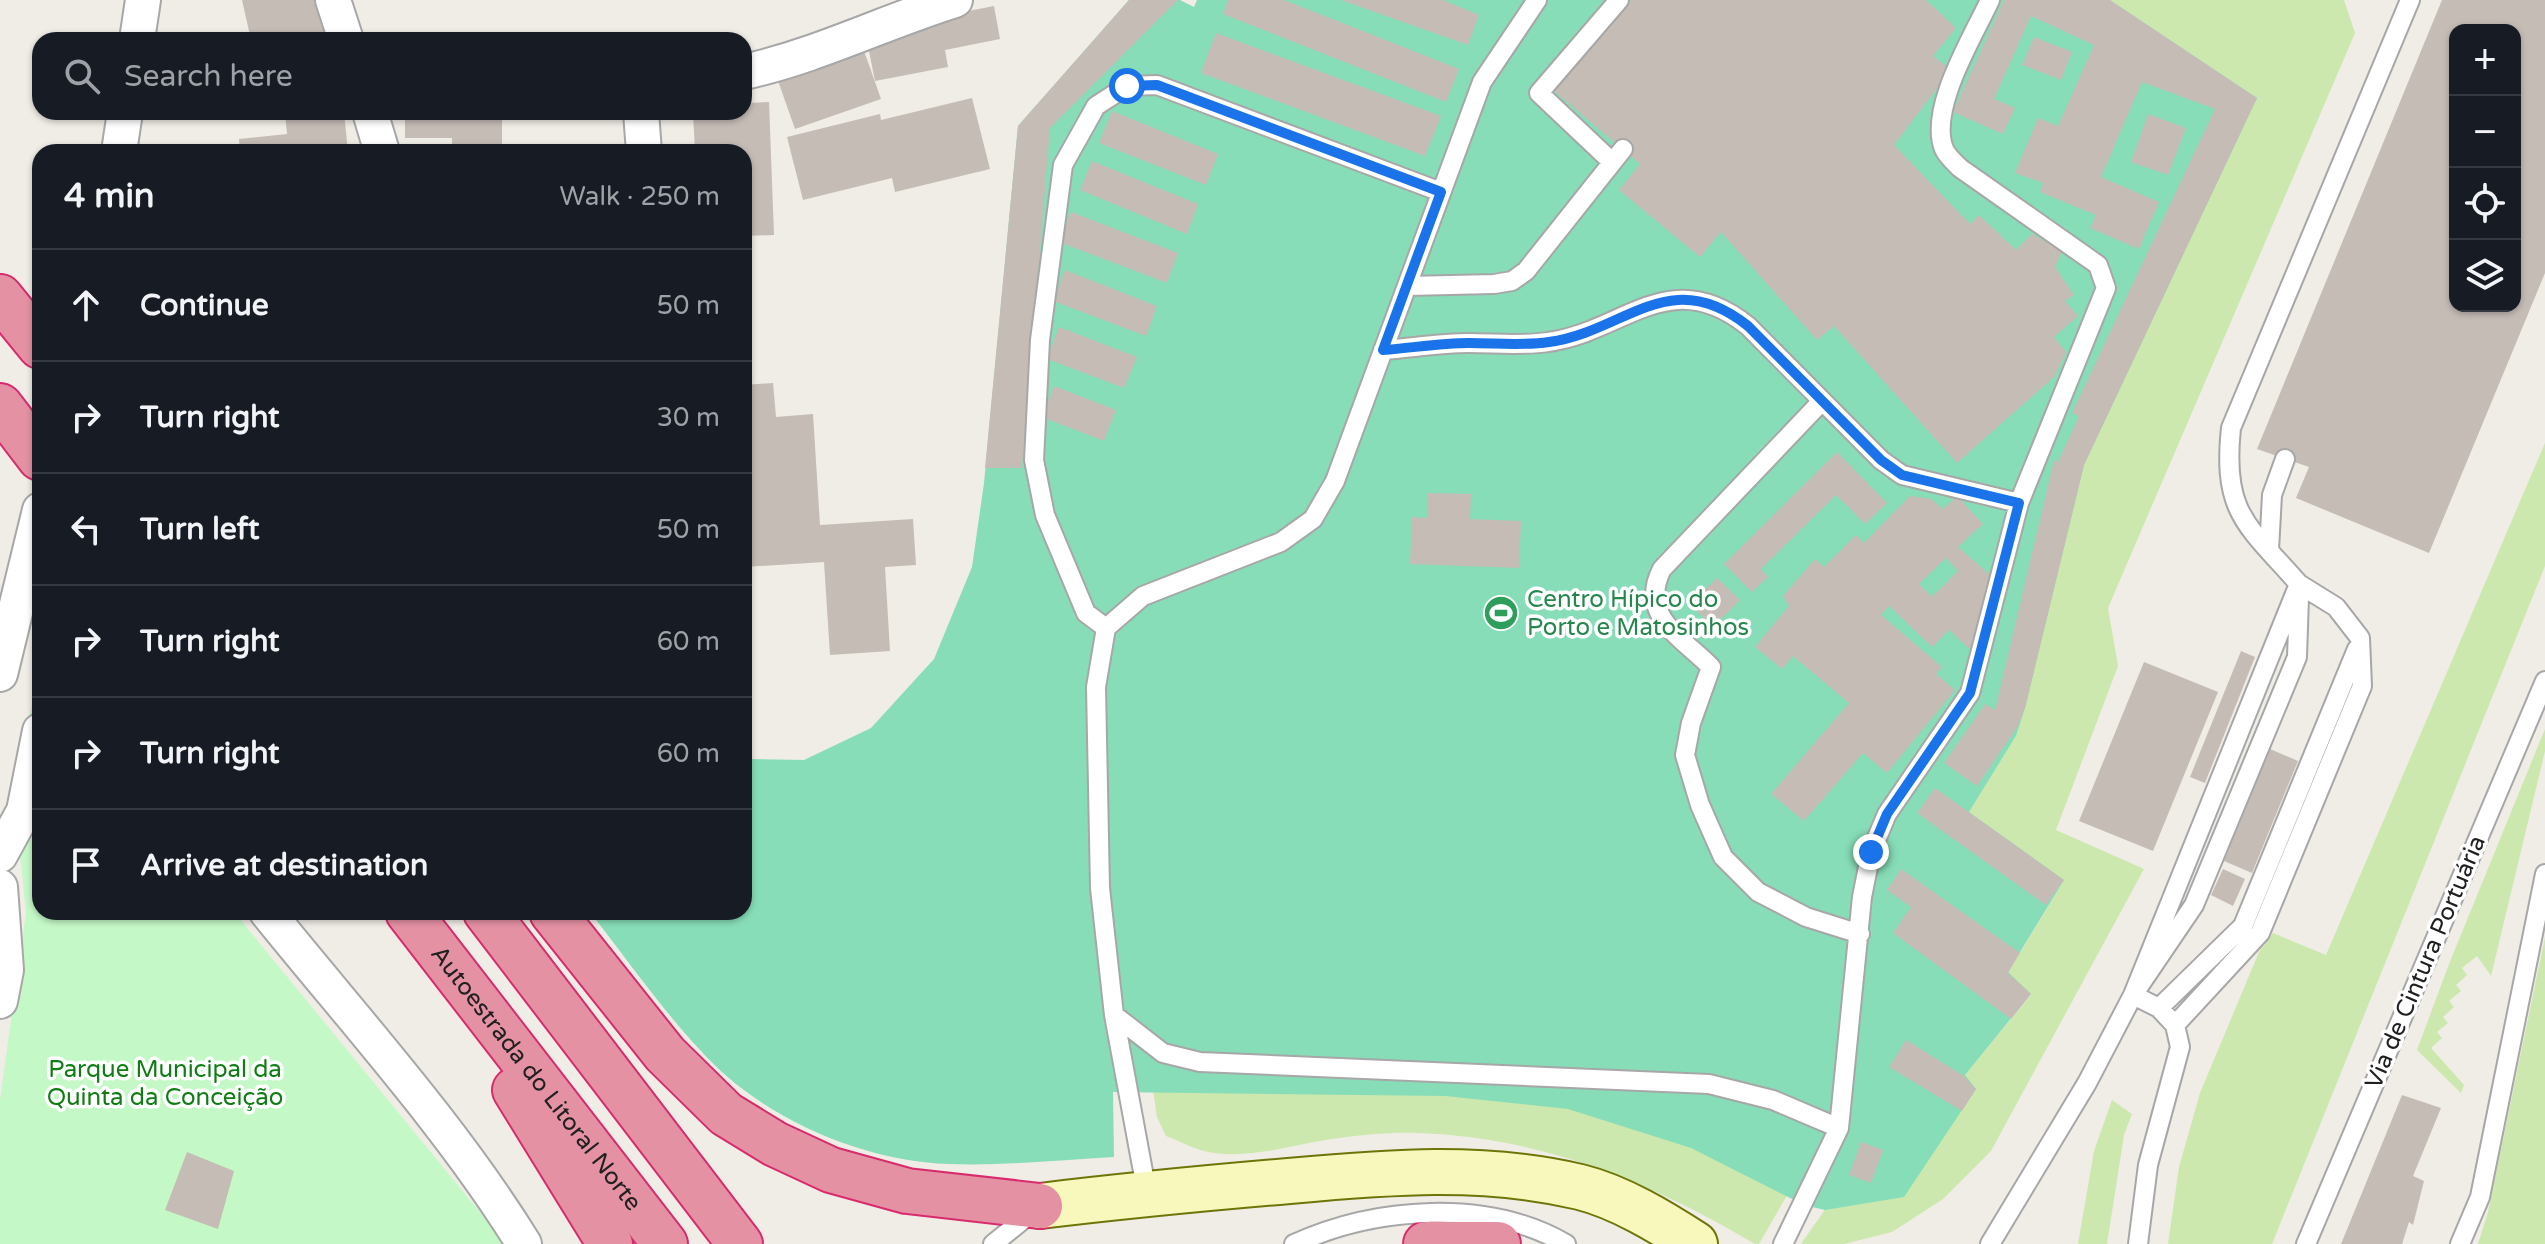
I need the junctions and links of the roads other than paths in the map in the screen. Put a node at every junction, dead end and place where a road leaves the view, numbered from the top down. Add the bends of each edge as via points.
1 (143, 0) edge
2 (333, 0) edge
3 (955, 0) edge
4 (1537, 0) edge
5 (1619, 0) edge
6 (1990, 0) edge
7 (2410, 0) edge
8 (138, 32) edge
9 (343, 32) edge
10 (752, 70) edge
11 (124, 120) edge
12 (372, 120) edge
13 (642, 120) edge
14 (120, 144) edge
15 (380, 144) edge
16 (643, 144) edge
17 (1441, 192) junction
18 (1407, 286) junction
19 (0, 297) edge
20 (32, 336) edge
21 (1383, 350) junction
22 (1822, 401) junction
23 (0, 406) edge
24 (32, 448) edge
25 (2285, 459) dead end
26 (2019, 503) junction
27 (32, 543) edge
28 (2269, 550) junction
29 (2299, 584) junction
30 (1106, 628) junction
31 (2360, 638) junction
32 (0, 674) edge
33 (2545, 681) edge
34 (32, 771) edge
35 (0, 855) edge
36 (2545, 874) edge
37 (0, 887) edge
38 (274, 920) edge
39 (410, 920) edge
40 (411, 920) edge
41 (492, 920) edge
42 (558, 920) edge
43 (1860, 934) junction
44 (2133, 995) junction
45 (0, 1001) edge
46 (2159, 1008) junction
47 (1114, 1015) junction
48 (2175, 1025) junction
49 (1839, 1128) junction
50 (1147, 1193) junction
51 (1040, 1206) junction
52 (524, 1244) edge
53 (610, 1244) edge
54 (665, 1244) edge
55 (740, 1244) edge
56 (993, 1244) edge
57 (1294, 1244) edge
58 (1429, 1244) edge
59 (1498, 1244) edge
60 (1566, 1244) edge
61 (1695, 1244) edge
62 (1783, 1244) edge
63 (1990, 1244) edge
64 (2138, 1244) edge
65 (2306, 1244) edge
66 (2460, 1244) edge

1 - 8 street
2 - 9 street
3 - 10 street
4 - 17 lane via 1482,82
5 - 18 lane via 1539,93 1618,156 1526,271 1512,281
6 - 26 lane via 1943,105 1940,130 1945,151 1960,168 2098,265 2106,288
7 - 28 lane via 2231,428 2227,465 2234,505
11 - 14 street
12 - 15 street
13 - 16 street
17 - 18 lane
17 - 30 lane via 1157,85 1127,86 1096,106 1063,165 1040,340 1034,460 1045,515 1086,613
18 - 21 lane
19 - 20 highway
21 - 22 lane via 1549,342 1595,329 1647,304 1705,302 1729,310 1748,326
21 - 30 lane via 1335,481 1313,519 1281,542 1143,596
22 - 26 lane via 1902,475
22 - 43 lane via 1662,569 1652,595 1661,617 1711,667 1685,755 1723,857 1758,892 1806,917
23 - 24 highway
25 - 28 lane via 2272,495
26 - 43 lane via 1970,693 1887,814 1871,852
27 - 32 street
28 - 29 lane
29 - 31 lane via 2336,607
29 - 44 lane
29 - 44 lane via 2297,657 2194,905
30 - 47 lane via 1096,687 1100,888
31 - 46 lane via 2243,926
31 - 48 lane via 2362,686 2260,933
33 - 65 lane, Via de Cintura Portuária
34 - 35 street via 24,811
36 - 66 lane via 2480,1197
37 - 45 street via 6,970
38 - 52 street via 370,1037
39 - 53 highway
40 - 54 highway, Autoestrada do Litoral Norte
41 - 55 highway
42 - 51 highway via 665,1054 726,1114 775,1144 831,1170 907,1191
43 - 49 lane
44 - 46 lane
44 - 63 lane
46 - 48 lane
47 - 49 lane via 1163,1053 1200,1062 1709,1084 1773,1100
47 - 50 lane
48 - 64 lane via 2180,1047 2148,1165
49 - 62 lane
50 - 51 main road
50 - 61 main road via 1394,1172 1504,1174 1584,1188 1657,1220
51 - 56 lane
57 - 60 lane via 1350,1223 1424,1214 1494,1219
58 - 59 highway

